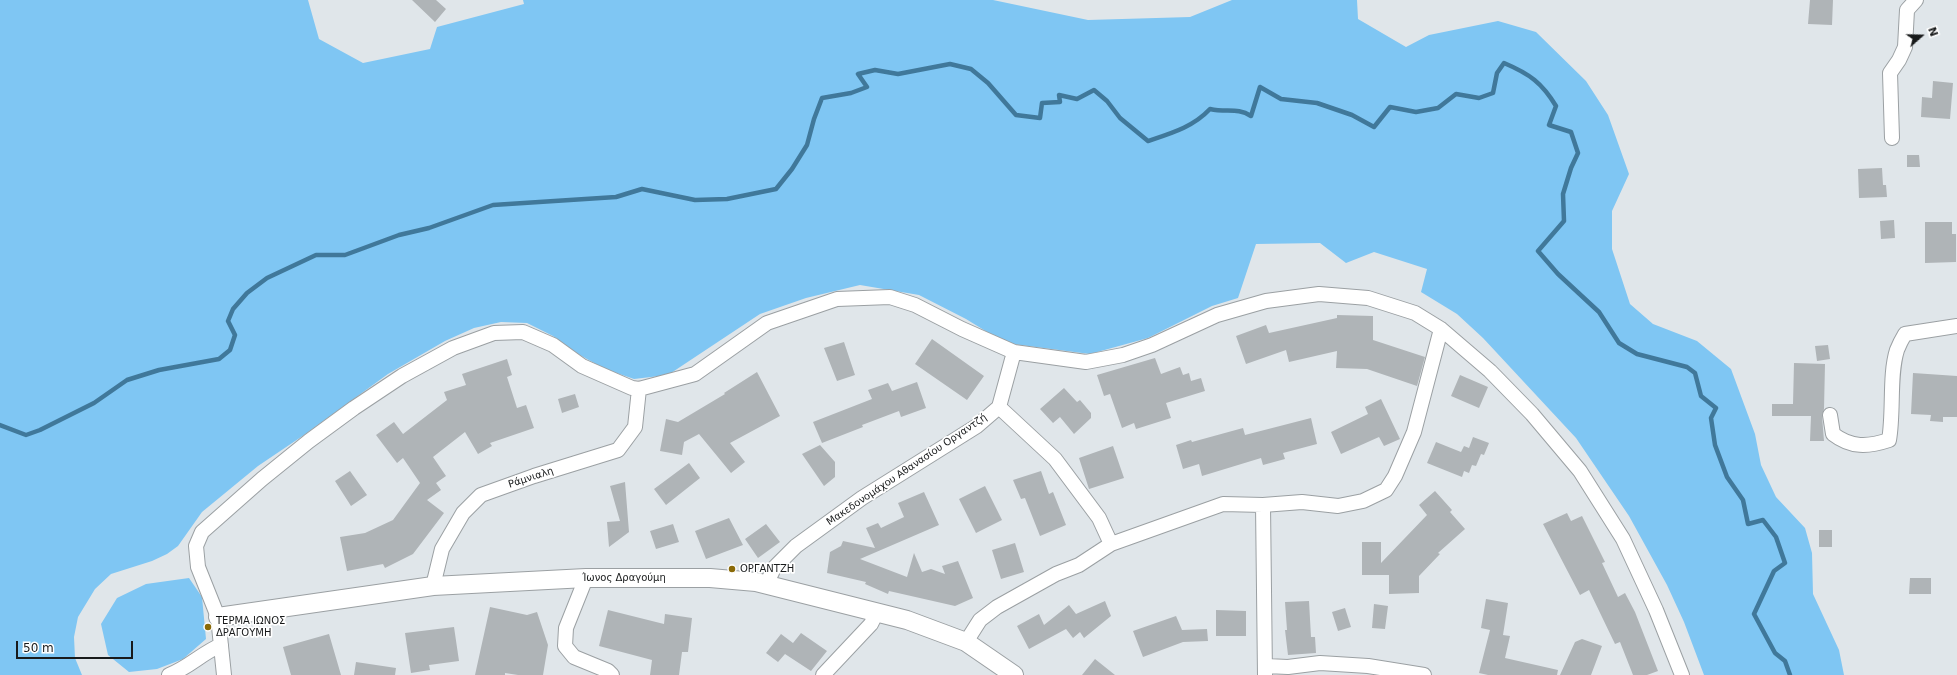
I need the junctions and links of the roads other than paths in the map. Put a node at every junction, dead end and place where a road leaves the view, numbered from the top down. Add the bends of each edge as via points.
1 (1916, 0) edge
2 (1892, 138) dead end
3 (1957, 326) edge
4 (1441, 329) junction
5 (1014, 352) junction
6 (639, 389) junction
7 (999, 407) junction
8 (1830, 415) dead end
9 (1263, 505) junction
10 (1111, 544) junction
11 (586, 578) junction
12 (766, 585) junction
13 (433, 586) junction
14 (877, 612) junction
15 (218, 617) junction
16 (966, 642) junction
17 (221, 645) junction
18 (1266, 670) edge
19 (169, 675) edge
20 (224, 675) edge
21 (612, 675) edge
22 (823, 675) edge
23 (1014, 675) edge
24 (1424, 675) edge
25 (1682, 675) edge

1 - 2 street via 1907,10 1905,47 1890,72
3 - 8 street via 1905,334 1897,351 1889,440 1872,446 1844,443 1833,434
4 - 5 street via 1415,313 1368,298 1319,294 1266,301 1217,315 1152,345 1123,355 1086,362
4 - 9 street via 1414,432 1395,476 1386,490 1363,501 1338,506 1302,502
4 - 25 street via 1490,371 1527,409 1580,471 1623,539 1656,610
5 - 6 street via 962,330 915,305 890,297 837,299 767,323 695,374
5 - 7 street
6 - 13 street, Ράμνιαλη via 635,427 618,450 481,495 463,513 442,549
6 - 15 street via 582,366 553,345 523,332 494,333 447,352 402,376 309,441 262,478 202,532 196,546 198,567
7 - 10 street via 1055,459 1099,518
7 - 12 street, Μακεδονομάχου Αθανασίου Οργαντζή via 976,426 862,498 796,546 774,568
9 - 10 street via 1223,504
9 - 18 street
10 - 16 street via 1079,564 997,607 980,620
11 - 12 street, Ίωνος Δραγούμη via 710,578
11 - 13 street, Ίωνος Δραγούμη
11 - 21 street via 566,628 565,646 574,657
12 - 14 street, Ίωνος Δραγούμη
13 - 15 street, Ίωνος Δραγούμη
14 - 16 street, Ίωνος Δραγούμη via 928,627
14 - 22 street via 870,624
15 - 17 street
16 - 23 street, Ίωνος Δραγούμη
17 - 19 street
17 - 20 street
18 - 24 street via 1320,663 1380,667

